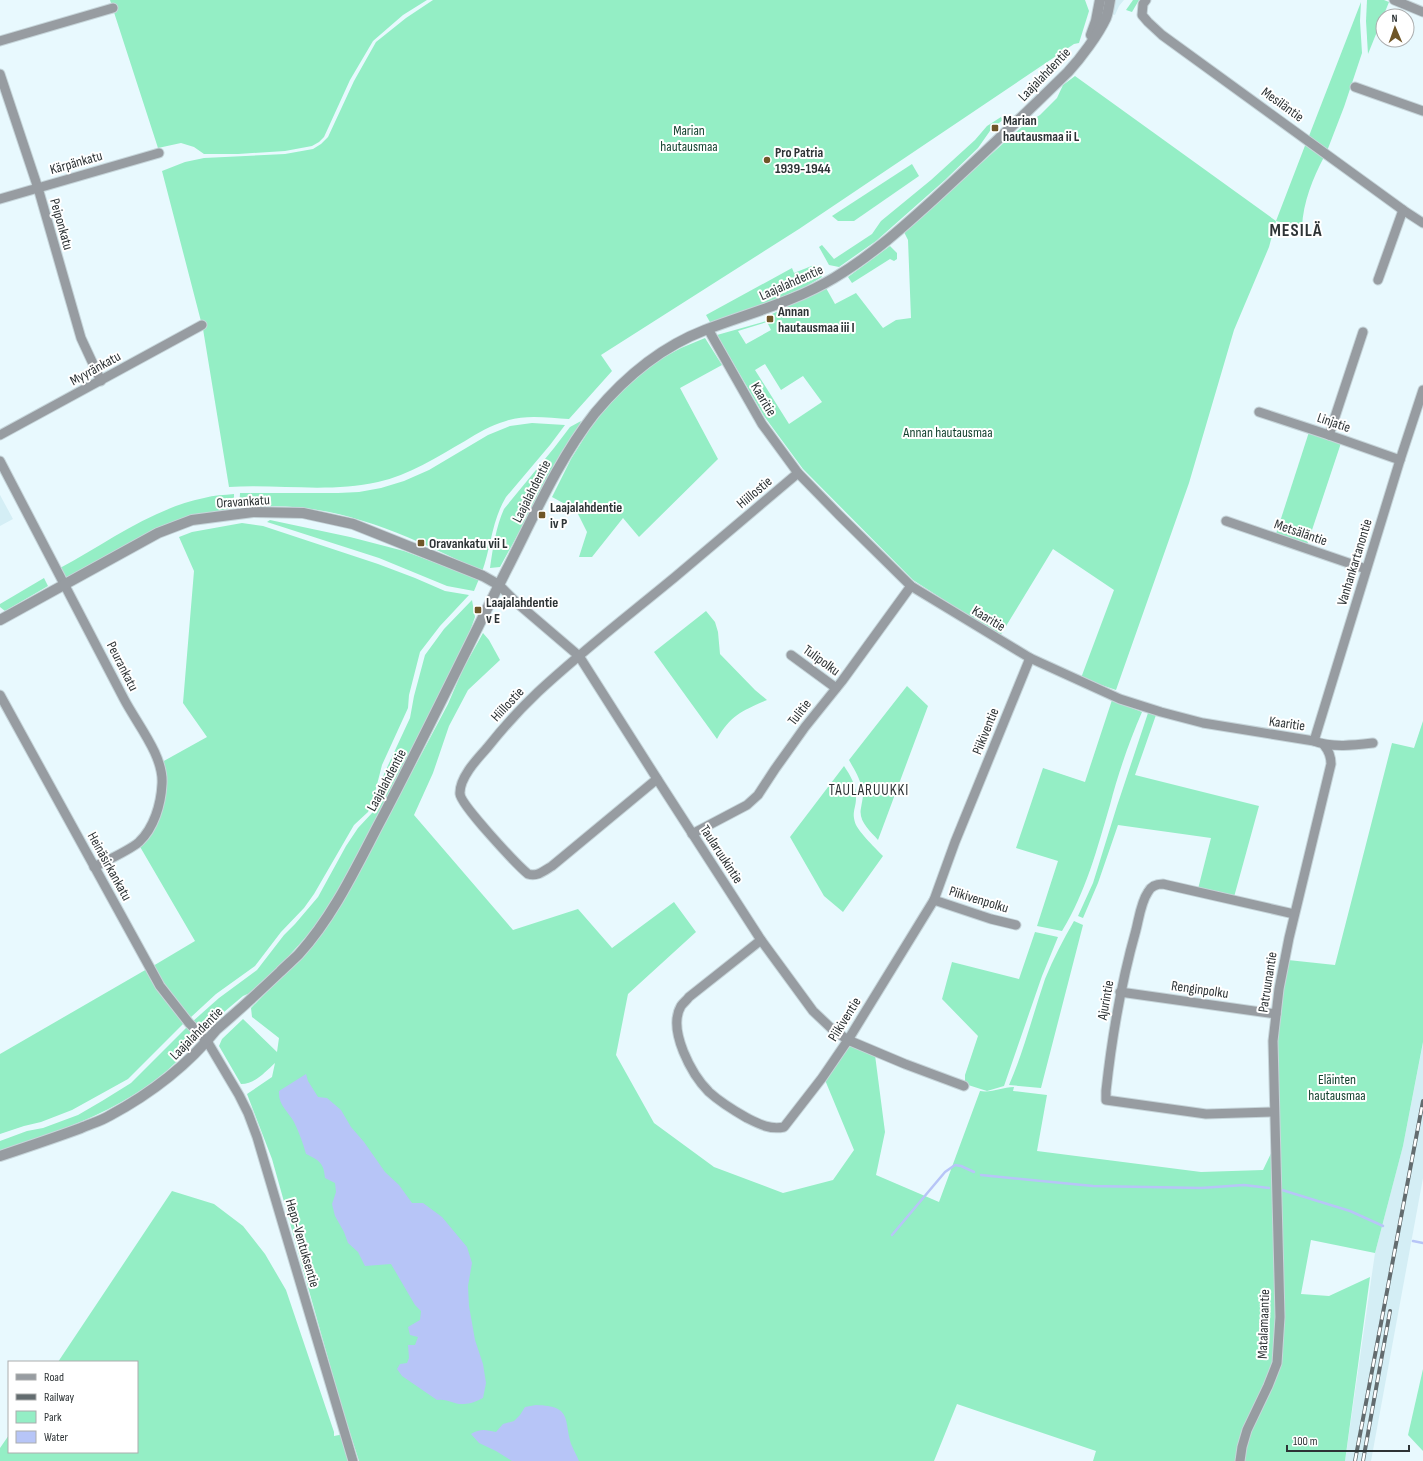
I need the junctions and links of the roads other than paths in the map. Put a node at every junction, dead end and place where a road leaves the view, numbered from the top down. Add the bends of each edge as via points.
1 (1100, 0) edge
2 (1110, 0) edge
3 (1146, 0) edge
4 (1394, 0) edge
5 (113, 8) dead end
6 (1423, 12) edge
7 (0, 41) edge
8 (1085, 50) junction
9 (0, 74) edge
10 (1355, 87) dead end
11 (1423, 110) edge
12 (159, 153) dead end
13 (38, 188) junction
14 (0, 199) edge
15 (1403, 210) junction
16 (1423, 223) edge
17 (1378, 280) dead end
18 (202, 324) dead end
19 (708, 329) junction
20 (1363, 332) dead end
21 (101, 381) junction
22 (1423, 390) edge
23 (1259, 412) dead end
24 (0, 435) edge
25 (1329, 435) junction
26 (1400, 460) junction
27 (0, 461) edge
28 (798, 473) junction
29 (1226, 521) dead end
30 (1366, 569) junction
31 (64, 584) junction
32 (499, 585) junction
33 (911, 586) junction
34 (0, 620) edge
35 (791, 655) dead end
36 (579, 656) junction
37 (1030, 658) junction
38 (836, 688) junction
39 (0, 695) edge
40 (1314, 741) junction
41 (1373, 743) dead end
42 (1324, 745) junction
43 (657, 779) junction
44 (692, 834) junction
45 (94, 867) junction
46 (934, 900) junction
47 (1294, 914) junction
48 (1016, 925) dead end
49 (761, 940) junction
50 (1120, 992) junction
51 (1276, 1014) junction
52 (848, 1040) junction
53 (207, 1041) junction
54 (964, 1086) dead end
55 (1274, 1112) junction
56 (0, 1156) edge
57 (1278, 1229) joint
58 (353, 1461) edge
59 (1240, 1461) edge

1 - 8 street, Laajalahdentie via 1096,21
2 - 8 street, Laajalahdentie via 1107,17
3 - 15 street, Mesiläntie via 1142,15 1162,34
4 - 6 street
5 - 7 street
8 - 19 street, Laajalahdentie via 1068,72 973,164 864,258 832,279 794,298
9 - 13 street, Peiponkatu
10 - 11 street
12 - 13 street, Kärpänkatu
13 - 14 street, Kärpänkatu
13 - 21 street, Peiponkatu via 81,338
15 - 16 street, Mesiläntie
15 - 17 street
18 - 21 street, Myyränkatu
19 - 28 street, Kaaritie via 762,424
19 - 32 street, Laajalahdentie via 686,338 652,358 619,387 597,411 562,461
20 - 25 street
21 - 24 street, Myyränkatu
22 - 26 street, Vanhankartanontie
23 - 25 street, Linjatie
25 - 26 street, Linjatie
26 - 30 street, Vanhankartanontie
27 - 31 street, Peurankatu
28 - 33 street, Kaaritie
28 - 36 street, Hiillostie
29 - 30 street, Metsäläntie
30 - 40 street, Vanhankartanontie
31 - 32 street, Oravankatu via 158,533 192,520 253,512 290,512 352,524 483,576
31 - 34 street, Oravankatu
31 - 45 street, Peurankatu via 151,747 162,776 160,802 146,833 138,842
32 - 36 street, Taularuukintie
32 - 53 street, Laajalahdentie via 340,898 298,954
33 - 37 street, Kaaritie
33 - 38 street, Tulitie
35 - 38 street, Tulipolku
36 - 43 street, Taularuukintie
36 - 43 street, Hiillostie via 537,693 502,729 470,768 460,789 460,796 466,806 521,868 533,876 552,866
37 - 40 street, Kaaritie via 1120,699 1161,712 1203,723
37 - 46 street, Piikiventie
38 - 44 street, Tulitie via 758,795 747,805
39 - 45 street, Heinäsirkankatu
40 - 42 street, Kaaritie
41 - 42 street, Kaaritie
42 - 47 street, Patruunantie via 1331,757 1330,764
43 - 44 street, Taularuukintie
44 - 49 street, Taularuukintie
45 - 53 street, Heinäsirkankatu via 160,986
46 - 48 street, Piikivenpolku
46 - 52 street, Piikiventie
47 - 50 street, Ajurintie via 1163,884 1153,886 1144,898
47 - 51 street, Patruunantie
49 - 52 street, Taularuukintie via 813,1011
49 - 52 street, Piikiventie via 689,997 681,1007 678,1018 679,1037 684,1056 694,1074 709,1091 731,1109 769,1128 777,1129 784,1127
50 - 51 street, Renginpolku
50 - 55 street, Ajurintie via 1108,1067 1106,1100 1206,1114
51 - 55 street, Patruunantie via 1272,1042
52 - 54 street, Taularuukintie
53 - 56 street, Laajalahdentie via 179,1070 142,1097 108,1117
53 - 58 street, Hepo-Ventuksentie via 240,1096 257,1137
55 - 57 street, Patruunantie
57 - 59 street, Matalamaantie via 1280,1317 1277,1363 1248,1430

